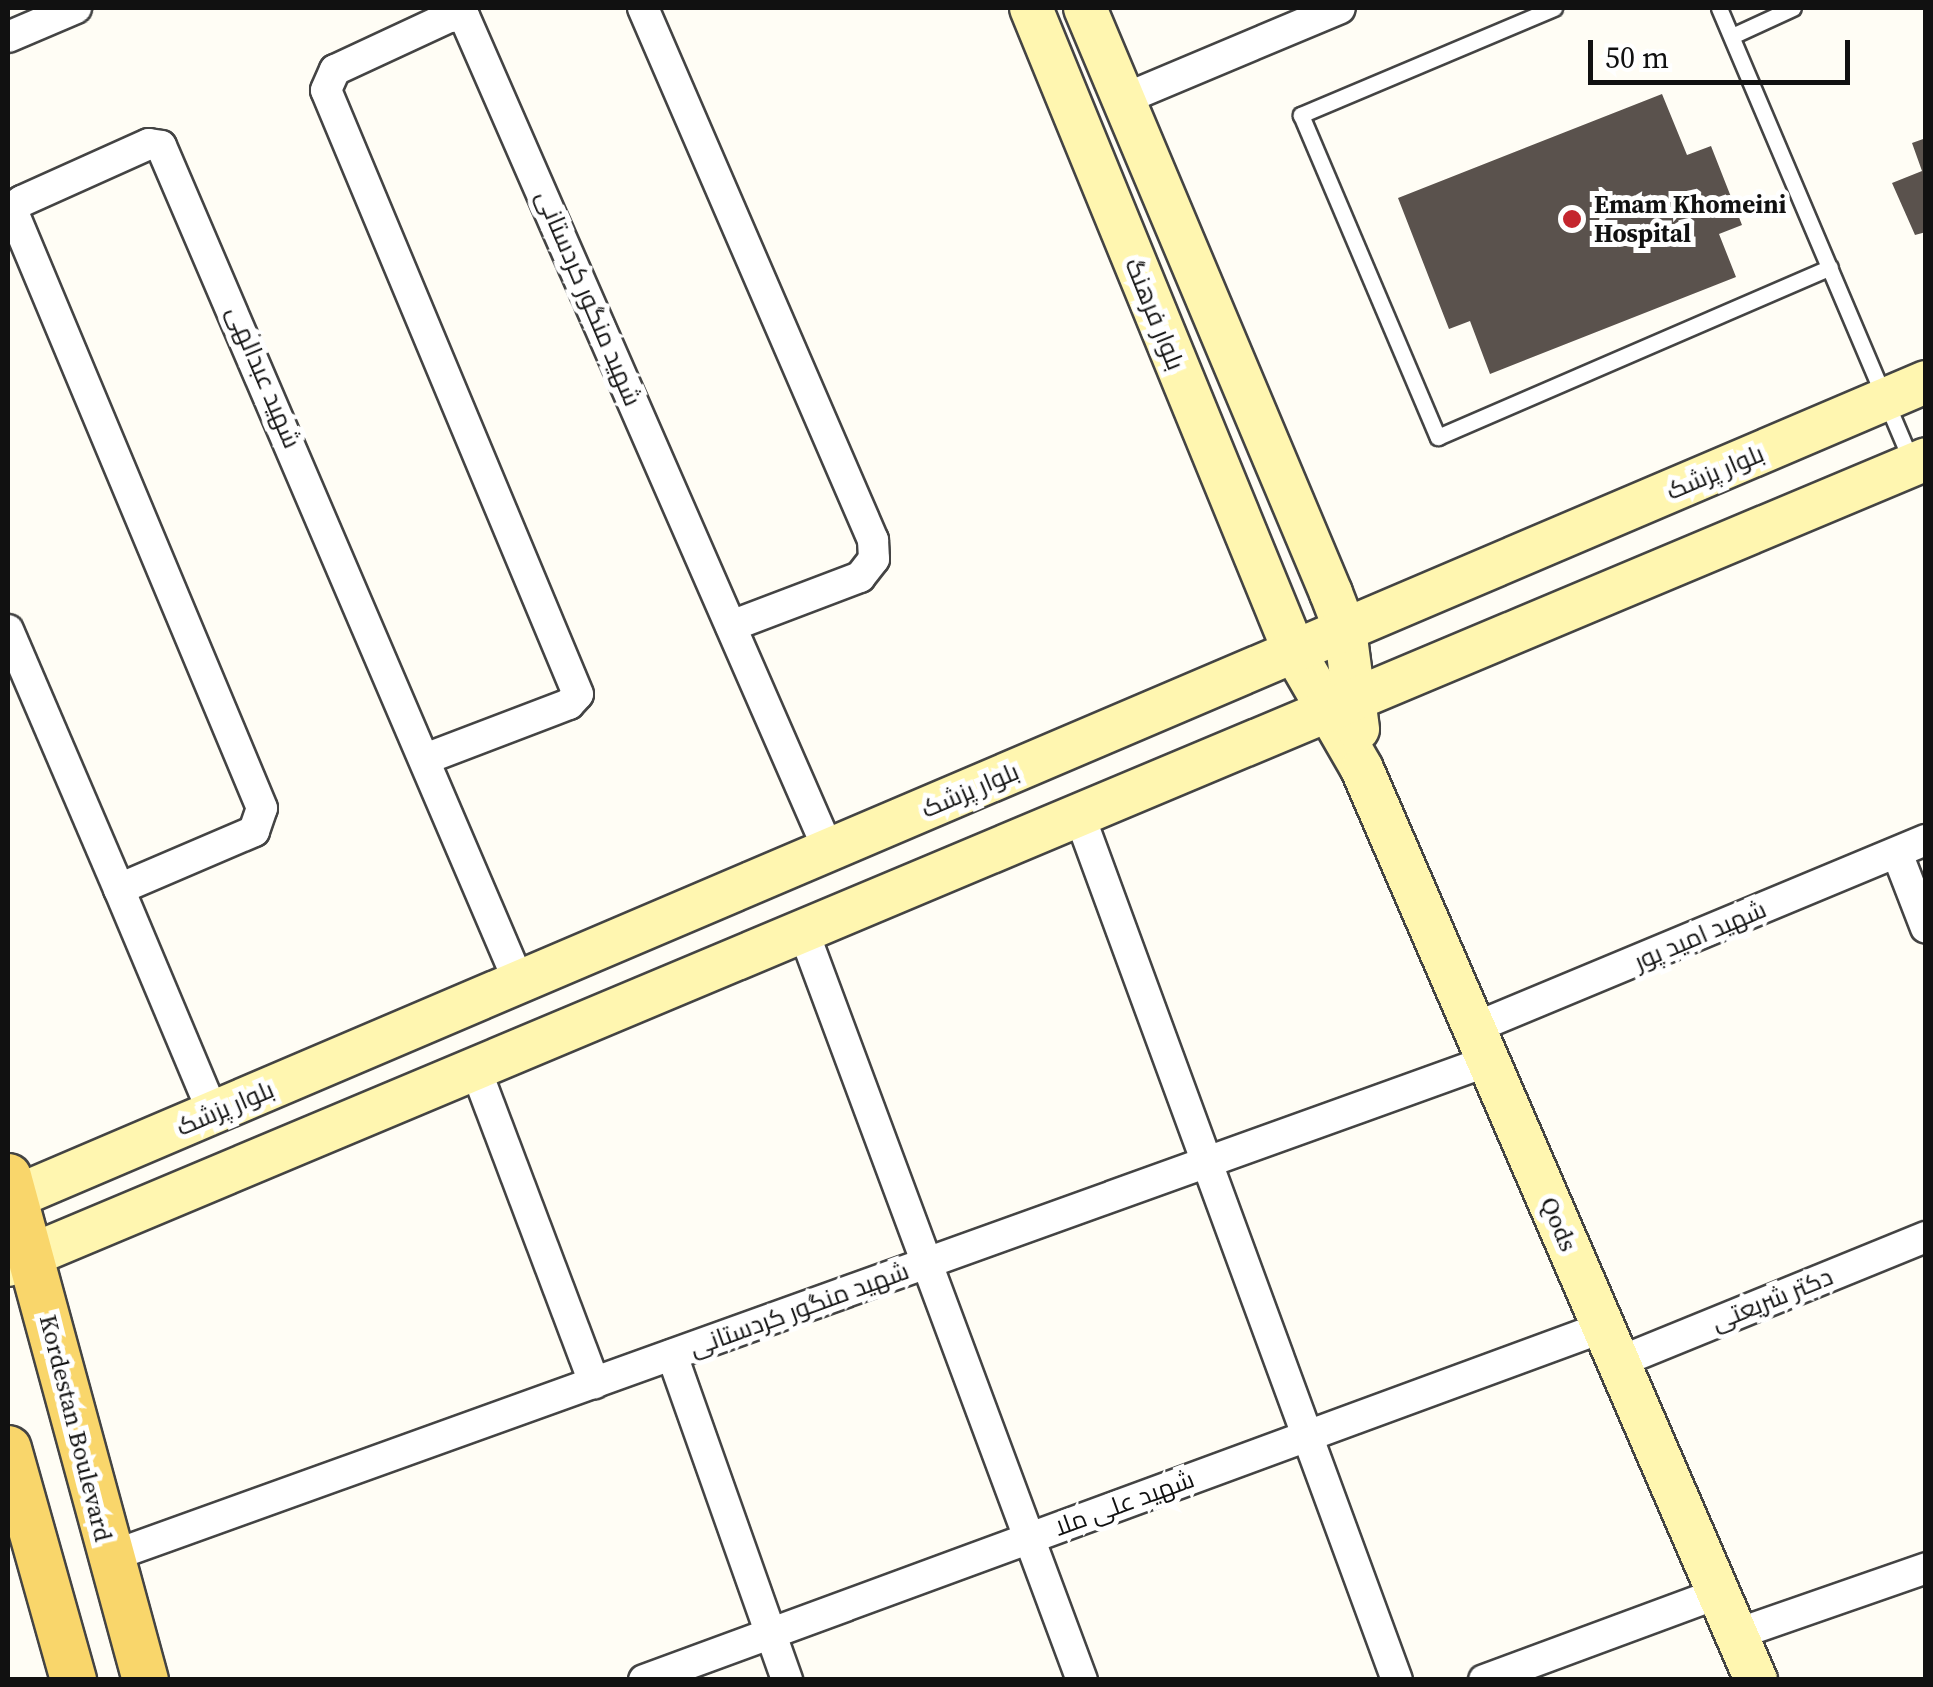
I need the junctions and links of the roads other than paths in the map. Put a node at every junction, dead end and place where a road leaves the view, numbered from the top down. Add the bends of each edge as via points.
1 (76, 8) edge
2 (643, 8) edge
3 (1031, 8) edge
4 (1085, 8) edge
5 (1340, 8) edge
6 (1554, 8) edge
7 (1720, 8) edge
8 (1793, 8) edge
9 (1732, 36) junction
10 (8, 37) edge
11 (1124, 99) junction
12 (1830, 267) junction
13 (1926, 382) edge
14 (1885, 400) junction
15 (1919, 462) edge
16 (1338, 612) junction
17 (730, 626) junction
18 (8, 630) edge
19 (1288, 635) junction
20 (1344, 708) junction
21 (425, 759) junction
22 (1080, 817) junction
23 (1926, 840) edge
24 (829, 851) junction
25 (1897, 853) junction
26 (119, 889) junction
27 (1926, 928) edge
28 (804, 933) junction
29 (519, 982) junction
30 (1481, 1045) junction
31 (476, 1070) junction
32 (213, 1114) junction
33 (1209, 1162) junction
34 (10, 1191) edge
35 (1926, 1237) edge
36 (20, 1260) edge
37 (927, 1263) junction
38 (1611, 1344) junction
39 (672, 1355) junction
40 (594, 1382) junction
41 (1308, 1436) junction
42 (8, 1448) edge
43 (1030, 1538) junction
44 (109, 1557) junction
45 (1926, 1568) edge
46 (1719, 1592) junction
47 (770, 1633) junction
48 (1737, 1634) junction
49 (73, 1680) edge
50 (146, 1680) edge
51 (644, 1680) edge
52 (787, 1680) edge
53 (1082, 1680) edge
54 (1397, 1680) edge
55 (1484, 1680) edge
56 (1756, 1680) edge

1 - 10 street
2 - 17 street via 873,540 874,559 860,576
3 - 19 street, بلوار فرهنگ
4 - 11 street
5 - 11 street
6 - 12 lane via 1301,115 1438,437
7 - 9 lane
8 - 9 lane
9 - 12 lane
11 - 16 street
12 - 14 lane
13 - 14 street, بلوار پزشک
14 - 15 lane
14 - 16 street, بلوار پزشک
15 - 20 street
16 - 19 street, بلوار پزشک
16 - 20 street
17 - 21 street, شهید منگور کردستانی via 474,30 464,16 449,17 326,78 578,694 569,704
17 - 24 street, شهید منگور کردستانی
18 - 26 street
19 - 20 street, بلوار فرهنگ
19 - 24 street, بلوار پزشک
20 - 22 street
20 - 30 street, Qods via 1362,768
21 - 26 street, شهید عبدالهی via 171,158 149,144 14,207 262,808 254,831
21 - 29 street
22 - 28 street
22 - 33 street
23 - 25 street, شهید امید پور
24 - 29 street, بلوار پزشک
25 - 27 street
25 - 30 street, شهید امید پور
26 - 32 street
28 - 31 street
28 - 37 street
29 - 32 street, بلوار پزشک
30 - 33 street, شهید منگور کردستانی
30 - 38 street, Qods
31 - 36 street
31 - 40 street
32 - 34 street, بلوار پزشک
33 - 37 street, شهید منگور کردستانی
33 - 41 street
34 - 36 main road, Kordestan Boulevard
35 - 38 street, دکتر شریعتی
36 - 44 main road, Kordestan Boulevard
37 - 39 street, شهید منگور کردستانی
37 - 43 street
38 - 41 street, شهید علی ملا
38 - 46 street, Qods
39 - 40 street, شهید منگور کردستانی
39 - 47 street
40 - 44 street, شهید منگور کردستانی
41 - 43 street, شهید علی ملا
41 - 54 street
42 - 49 main road
43 - 47 street, شهید علی ملا
43 - 53 street
44 - 50 main road, Kordestan Boulevard
45 - 48 street
46 - 48 street, Qods
46 - 55 street
47 - 51 street, شهید علی ملا
47 - 52 street
48 - 56 street, Qods

